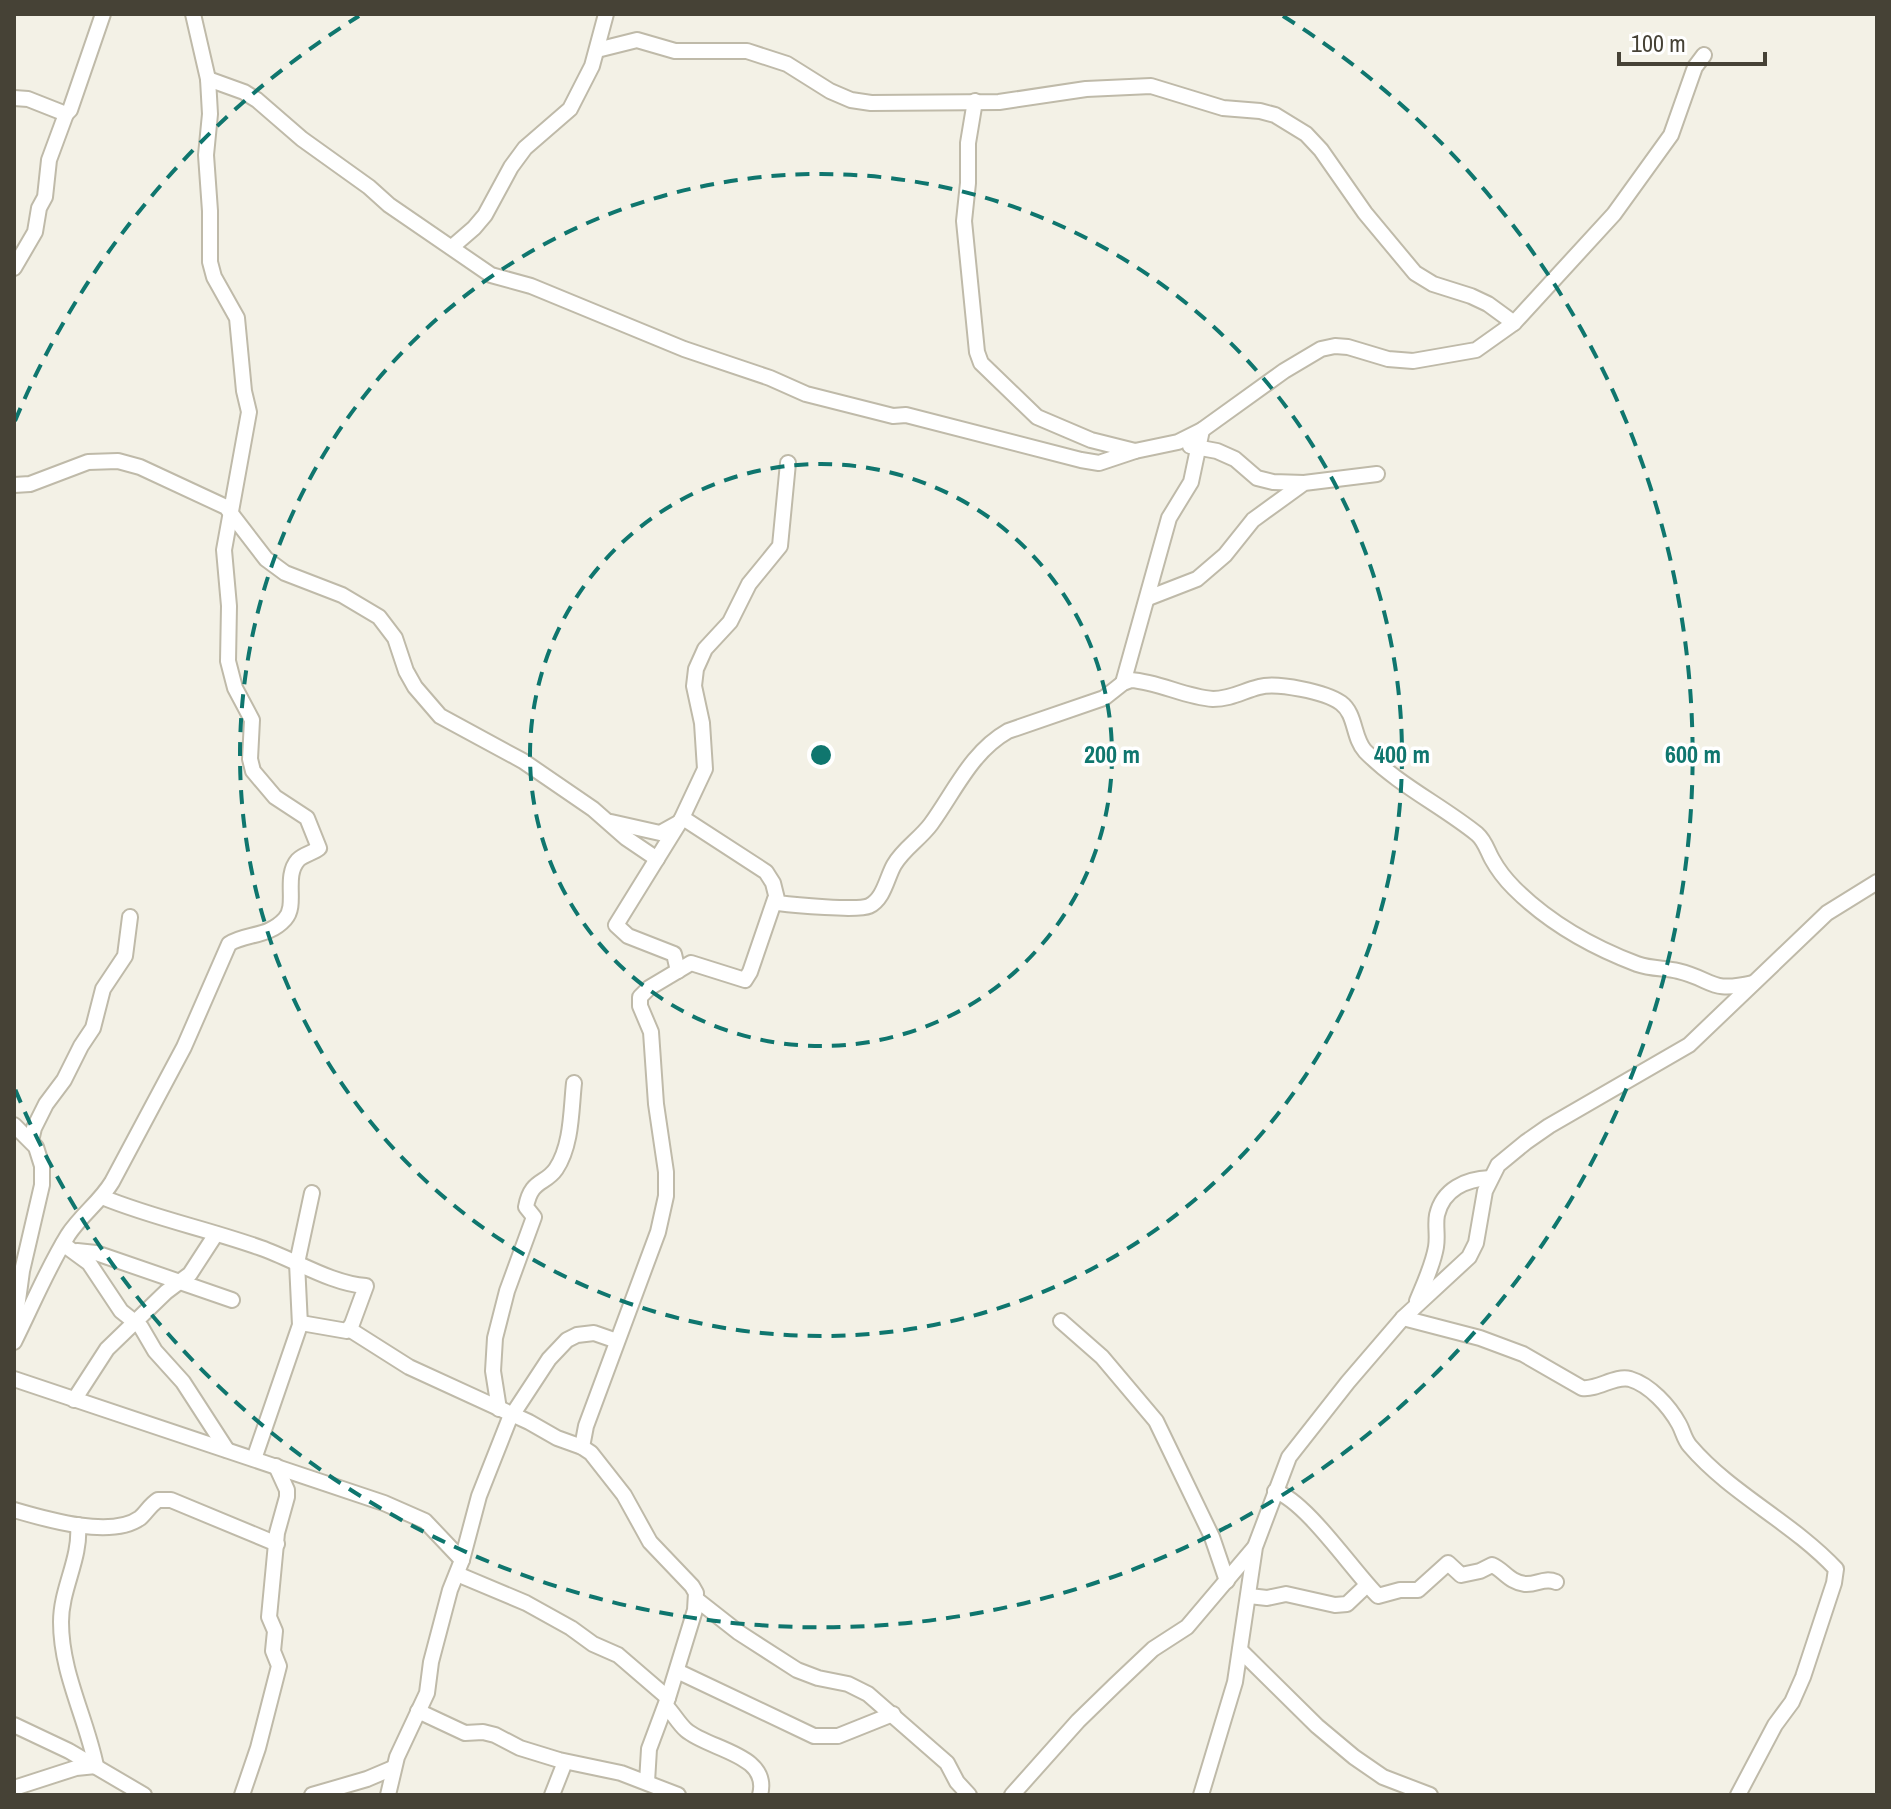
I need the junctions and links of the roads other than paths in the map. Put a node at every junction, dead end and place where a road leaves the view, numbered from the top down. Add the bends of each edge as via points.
1 (103, 14) edge
2 (193, 14) edge
3 (606, 14) edge
4 (597, 50) junction
5 (1704, 55) dead end
6 (208, 79) junction
7 (14, 98) edge
8 (975, 101) junction
9 (66, 114) junction
10 (452, 247) junction
11 (14, 268) edge
12 (1514, 323) junction
13 (1202, 430) junction
14 (1178, 442) junction
15 (1197, 448) junction
16 (1135, 451) junction
17 (788, 463) dead end
18 (1377, 474) dead end
19 (1304, 483) junction
20 (14, 485) edge
21 (232, 511) junction
22 (1148, 598) junction
23 (1123, 683) junction
24 (609, 822) junction
25 (680, 822) junction
26 (657, 859) junction
27 (1877, 882) edge
28 (775, 899) junction
29 (130, 917) dead end
30 (678, 971) junction
31 (1753, 983) junction
32 (574, 1083) dead end
33 (14, 1125) edge
34 (31, 1141) junction
35 (1490, 1178) junction
36 (312, 1193) dead end
37 (102, 1197) junction
38 (216, 1234) junction
39 (70, 1247) junction
40 (297, 1263) junction
41 (179, 1282) junction
42 (232, 1300) dead end
43 (1415, 1305) junction
44 (1403, 1318) junction
45 (1061, 1321) dead end
46 (133, 1323) junction
47 (301, 1323) junction
48 (349, 1329) junction
49 (14, 1330) edge
50 (617, 1341) junction
51 (14, 1342) edge
52 (14, 1379) edge
53 (74, 1400) junction
54 (505, 1412) junction
55 (582, 1447) junction
56 (227, 1450) junction
57 (254, 1459) junction
58 (276, 1466) junction
59 (1275, 1491) junction
60 (14, 1510) edge
61 (78, 1525) junction
62 (277, 1544) junction
63 (1255, 1547) junction
64 (460, 1567) junction
65 (1231, 1576) junction
66 (1251, 1579) junction
67 (1556, 1582) dead end
68 (1367, 1585) junction
69 (1249, 1596) junction
70 (696, 1599) junction
71 (1240, 1650) junction
72 (677, 1671) junction
73 (667, 1702) junction
74 (418, 1711) junction
75 (893, 1714) junction
76 (14, 1725) edge
77 (565, 1762) junction
78 (96, 1766) junction
79 (393, 1768) junction
80 (647, 1782) junction
81 (14, 1788) edge
82 (144, 1795) edge
83 (242, 1795) edge
84 (312, 1795) edge
85 (388, 1795) edge
86 (552, 1795) edge
87 (678, 1795) edge
88 (760, 1795) edge
89 (969, 1795) edge
90 (1012, 1795) edge
91 (1201, 1795) edge
92 (1430, 1795) edge
93 (1738, 1795) edge

1 - 9 street
2 - 6 street
3 - 4 street
4 - 8 street via 637,40 675,51 747,51 787,64 851,100
4 - 10 street via 570,109 525,148 485,215
5 - 12 street via 1671,135 1603,227
6 - 10 street via 257,100 389,205
6 - 21 street via 210,262 237,318 249,412
7 - 9 street
8 - 12 street via 1151,86 1223,108 1275,115 1321,150 1415,273 1488,304
8 - 16 street via 964,221 981,363 1037,417 1091,440
9 - 11 street via 49,160 35,232
10 - 16 street via 491,275 806,394 1081,460 1099,463
12 - 13 street via 1490,342 1462,354 1413,361 1348,347 1321,349
13 - 14 street
13 - 15 street
14 - 15 street
14 - 16 street
15 - 19 street via 1235,459 1257,478
15 - 22 street via 1191,482 1169,518
17 - 25 street via 780,546 749,584 696,669 705,769
18 - 19 street
19 - 22 street via 1253,520 1197,579
20 - 21 street via 88,462 118,461
21 - 24 street via 266,559 285,573 342,595 379,617 395,638 415,687 440,716 523,761
21 - 37 street via 224,550 228,661 252,720 253,771 275,797 307,818 319,848 294,866 290,909 283,922 229,944 184,1047
22 - 23 street
23 - 28 street via 1104,698 1008,731 977,753 869,906 785,904
23 - 31 street via 1141,681 1212,699 1271,685 1339,701 1368,754 1481,837 1511,885 1568,931 1637,964 1682,972 1709,985
24 - 25 street via 660,833
24 - 26 street
25 - 26 street
25 - 28 street via 686,820 766,872
26 - 30 street via 616,925 628,936 674,954
27 - 31 street via 1827,913
28 - 30 street via 745,980 693,963
29 - 34 street via 125,956 103,989 93,1028 46,1104
30 - 50 street via 649,988 639,1001 651,1032 666,1196
31 - 35 street via 1689,1045 1526,1142
32 - 54 street via 566,1145 556,1168 529,1196 526,1207 534,1217 495,1338 493,1371
33 - 34 street
34 - 49 street via 42,1166 42,1185
35 - 43 street via 1469,1257
35 - 43 street via 1469,1179 1439,1207 1436,1247
36 - 40 street
37 - 38 street
37 - 39 street via 79,1220
38 - 40 street
38 - 41 street
39 - 41 street
39 - 46 street via 89,1263
39 - 51 street
40 - 47 street
40 - 48 street via 366,1286
41 - 42 street
41 - 46 street
43 - 44 street
44 - 59 street via 1289,1457
44 - 93 street via 1523,1354 1582,1388 1627,1378 1640,1384 1664,1403 1705,1462 1836,1569 1803,1677
45 - 65 street via 1102,1357 1156,1421
46 - 53 street via 100,1358
46 - 56 street via 183,1382
47 - 48 street
47 - 57 street
48 - 54 street via 409,1367
50 - 54 street via 585,1333 567,1340
50 - 55 street
52 - 53 street
53 - 56 street
54 - 55 street
54 - 64 street
55 - 70 street via 624,1495 641,1531 692,1586
56 - 57 street
57 - 58 street
58 - 62 street via 287,1490
58 - 64 street via 415,1516 431,1526
59 - 63 street
59 - 68 street via 1288,1496
60 - 61 street
61 - 62 street via 120,1525 140,1517 158,1500 171,1500
61 - 78 street via 61,1622 68,1681
62 - 83 street via 269,1617 279,1666
63 - 65 street
63 - 66 street
64 - 73 street via 618,1655
64 - 74 street
65 - 66 street via 1245,1573
65 - 90 street via 1187,1627 1153,1649 1078,1721
66 - 69 street
67 - 68 street via 1524,1584 1505,1577 1495,1565 1461,1575 1448,1563 1418,1590 1378,1596
68 - 69 street via 1347,1604 1286,1594
69 - 71 street
70 - 72 street
70 - 75 street via 797,1670 848,1684
71 - 91 street
71 - 92 street via 1354,1757 1383,1777
72 - 73 street
72 - 75 street via 814,1736 838,1736
73 - 80 street via 649,1749
73 - 88 street via 687,1731 753,1765 762,1781
74 - 77 street via 465,1733 495,1735
74 - 79 street
75 - 89 street via 947,1763
76 - 78 street
77 - 80 street
77 - 86 street
78 - 81 street
78 - 82 street
79 - 84 street
79 - 85 street
80 - 87 street

